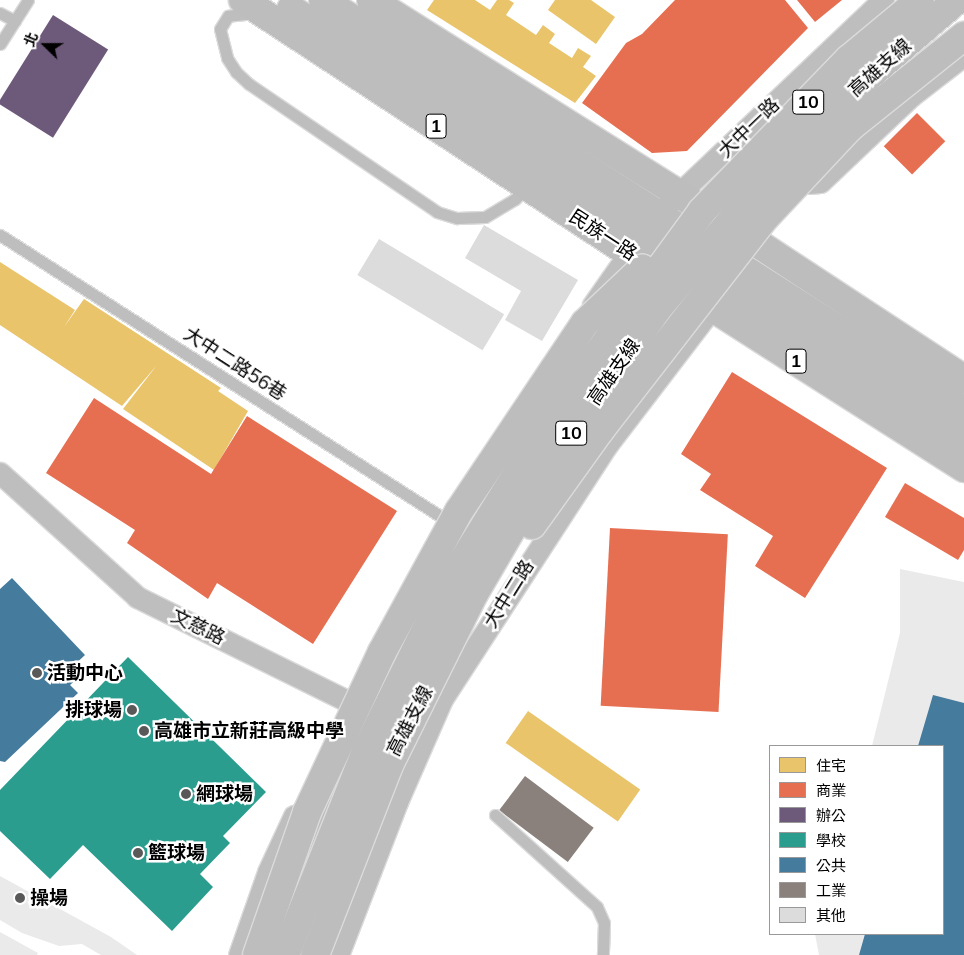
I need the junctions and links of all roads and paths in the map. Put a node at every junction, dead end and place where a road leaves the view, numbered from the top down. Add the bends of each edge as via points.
1 (28, 0) edge
2 (323, 0) edge
3 (371, 0) edge
4 (883, 0) edge
5 (920, 0) edge
6 (957, 0) edge
7 (264, 3) edge
8 (964, 9) edge
9 (0, 12) edge
10 (15, 22) junction
11 (964, 36) edge
12 (0, 44) edge
13 (964, 54) edge
14 (760, 118) junction
15 (528, 186) junction
16 (803, 190) junction
17 (679, 193) junction
18 (702, 211) junction
19 (644, 233) junction
20 (0, 235) edge
21 (760, 245) junction
22 (727, 288) junction
23 (964, 379) edge
24 (964, 410) edge
25 (964, 439) edge
26 (964, 468) edge
27 (0, 472) edge
28 (451, 523) junction
29 (475, 592) junction
30 (404, 608) junction
31 (346, 700) junction
32 (366, 710) junction
33 (425, 739) junction
34 (495, 815) dead end
35 (239, 955) edge
36 (257, 955) edge
37 (268, 955) edge
38 (285, 955) edge
39 (315, 955) edge
40 (338, 955) edge
41 (603, 955) edge

1 - 10 lane
2 - 19 main road, 民族一路 / 1
3 - 17 main road
4 - 14 street, 大中一路
5 - 18 main road, 高雄支線 / 10, bridge via 849,59
6 - 29 main road, 高雄支線 / 10, bridge via 870,75 779,164 658,308 551,462
7 - 15 main road, 民族一路 / 1
7 - 15 lane via 228,16 220,29 227,58 249,84 437,212 457,218 485,217 515,200
7 - 19 main road, 民族一路 / 1
8 - 16 street via 881,80 808,159
9 - 10 lane
10 - 12 lane
11 - 29 main road, bridge via 850,127 762,221 600,430 523,538
13 - 16 street via 910,96 820,182
14 - 16 street via 746,145 742,172 767,196
14 - 17 street, 大中一路
15 - 19 main road, 民族一路 / 1
16 - 21 street
17 - 19 street, 大中一路
17 - 21 main road
18 - 36 main road, bridge via 585,323 459,511 382,652 307,812
18 - 38 main road, 高雄支線 / 10, bridge via 558,408 447,586 366,751
19 - 22 main road, 民族一路 / 1
19 - 28 street via 525,403
20 - 28 lane, 大中二路56巷
21 - 22 street
21 - 23 main road
22 - 24 main road, 民族一路 / 1
22 - 25 main road, 民族一路 / 1
22 - 26 main road, 民族一路 / 1
22 - 33 street, 大中二路 via 608,445 559,517 442,699
27 - 31 street, 文慈路 via 137,597
28 - 30 street
29 - 39 main road, 高雄支線 / 10, bridge via 389,765
30 - 31 street
30 - 32 street
31 - 32 street, 文慈路
31 - 35 street via 268,872
32 - 33 street, 文慈路
32 - 37 street
33 - 40 street, 大中二路
34 - 41 lane via 597,907 604,923

